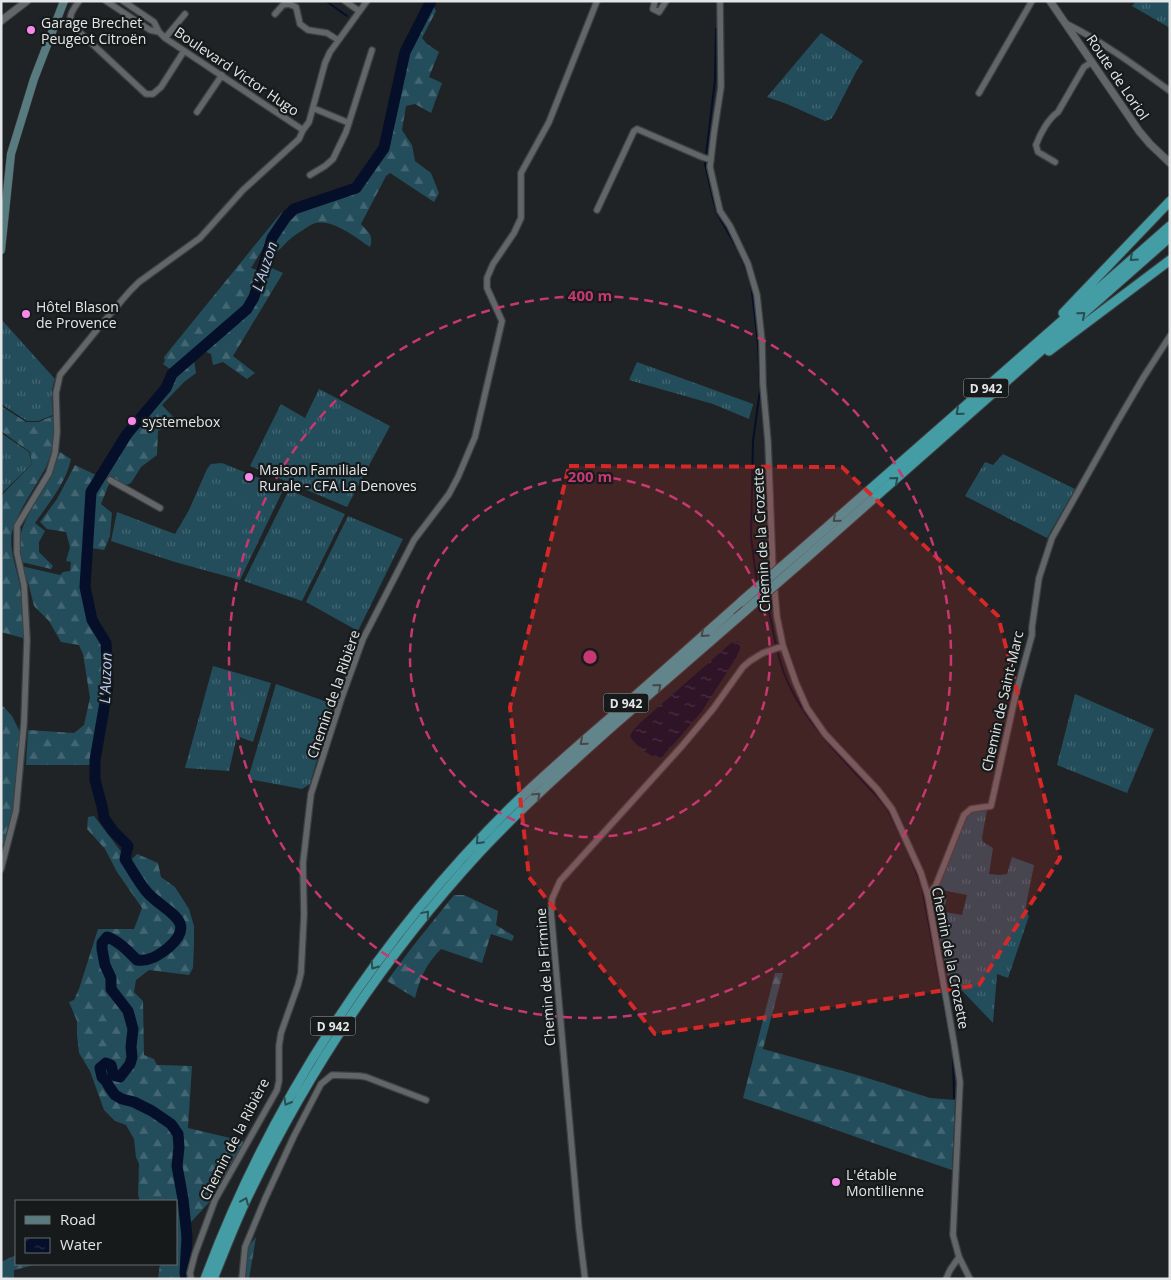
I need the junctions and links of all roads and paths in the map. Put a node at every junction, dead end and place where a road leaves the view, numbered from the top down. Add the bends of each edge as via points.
1 (27, 1) edge
2 (64, 1) edge
3 (79, 1) edge
4 (106, 1) edge
5 (123, 1) edge
6 (137, 1) edge
7 (344, 1) edge
8 (367, 1) edge
9 (597, 1) edge
10 (655, 1) edge
11 (666, 1) edge
12 (720, 1) edge
13 (1032, 1) edge
14 (1050, 1) edge
15 (132, 7) junction
16 (359, 11) junction
17 (185, 14) dead end
18 (275, 14) dead end
19 (1, 21) edge
20 (1066, 24) junction
21 (159, 32) junction
22 (165, 38) junction
23 (338, 40) junction
24 (372, 50) dead end
25 (184, 51) junction
26 (1092, 62) junction
27 (222, 76) junction
28 (1170, 91) edge
29 (979, 93) dead end
30 (313, 108) junction
31 (197, 112) dead end
32 (349, 122) junction
33 (303, 130) junction
34 (711, 160) junction
35 (1055, 162) dead end
36 (1170, 162) edge
37 (310, 176) dead end
38 (1170, 201) edge
39 (596, 210) dead end
40 (1170, 226) edge
41 (1170, 237) edge
42 (1, 250) edge
43 (1170, 260) edge
44 (1170, 336) edge
45 (1003, 378) junction
46 (110, 480) dead end
47 (160, 508) dead end
48 (783, 646) junction
49 (1, 869) edge
50 (928, 896) junction
51 (426, 1100) dead end
52 (959, 1258) junction
53 (190, 1279) edge
54 (205, 1279) edge
55 (213, 1279) edge
56 (242, 1279) edge
57 (585, 1279) edge
58 (946, 1279) edge
59 (970, 1279) edge

1 - 19 street
2 - 42 main road via 14,141
3 - 25 street via 71,13 72,26 146,94 157,91
4 - 21 street, Boulevard Victor Hugo via 150,30
5 - 15 street, Boulevard Victor Hugo
6 - 15 street
7 - 16 street
8 - 16 street
9 - 53 street, Chemin de la Ribière via 549,122 521,174 521,218 487,278 487,288 502,321 475,437 449,494 414,540 363,639 311,794 304,863 301,972 281,1033 277,1090 216,1200 195,1254
10 - 11 street via 653,10 659,12
12 - 34 street, Chemin de la Crozette via 721,87
13 - 29 street
14 - 20 street, Route de Loriol
15 - 21 street, Boulevard Victor Hugo via 154,22
16 - 23 street
17 - 22 street
18 - 23 street via 283,5 289,4 296,8 300,24 308,30 327,33
20 - 26 street, Route de Loriol
20 - 28 street via 1127,60
21 - 22 street, Boulevard Victor Hugo
22 - 25 street, Boulevard Victor Hugo
23 - 30 street via 325,63
24 - 32 street
25 - 27 street, Boulevard Victor Hugo
26 - 35 street via 1084,67 1036,145 1038,152
26 - 36 street, Route de Loriol via 1139,131
27 - 31 street
27 - 33 street, Boulevard Victor Hugo
30 - 32 street
30 - 33 street
32 - 37 street via 333,159
33 - 49 street via 299,139 243,190 200,238 130,291 60,375 56,393 55,453 49,472 17,526 26,640 24,723 16,811
34 - 39 street via 637,129
34 - 48 street, Chemin de la Crozette via 720,210 748,264 757,295 768,442 772,561
38 - 45 highway, D 942
40 -> 45 highway, D 942
45 -> 41 highway, D 942
43 - 45 highway, D 942 via 1070,336
44 - 50 street, Chemin de Saint-Marc via 1052,538 1039,578 1032,635 991,806 971,809 964,815 936,885
45 -> 54 highway, D 942, bridge via 577,747 512,806 446,877 379,959 314,1056 241,1190
55 -> 45 highway, D 942, bridge via 249,1193 324,1056 386,965 480,852 576,759 806,558
46 - 47 street
48 - 50 street, Chemin de la Crozette via 807,708 825,734 892,809
48 - 57 street, Chemin de la Firmine via 763,653 742,667 682,746 560,881 552,899 556,977
50 - 52 street, Chemin de la Crozette via 960,1082 953,1235
51 - 56 street via 366,1077 332,1075 326,1078 265,1199 245,1247
52 - 58 street
52 - 59 street, Chemin de la Crozette

